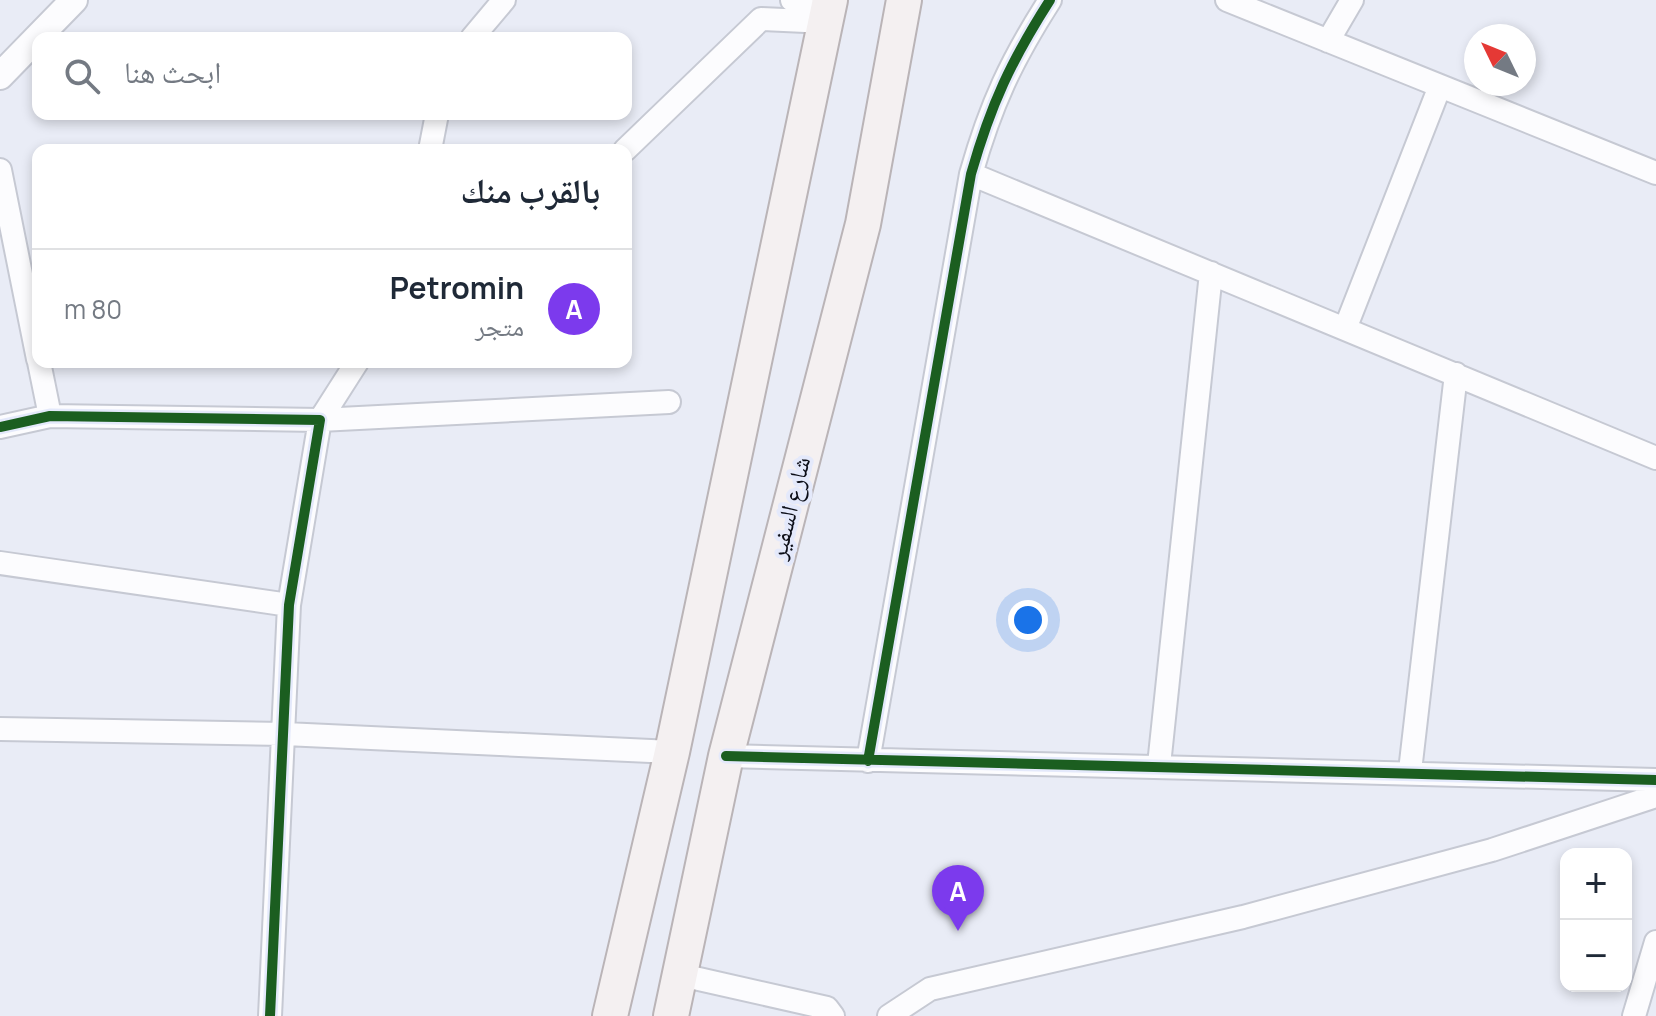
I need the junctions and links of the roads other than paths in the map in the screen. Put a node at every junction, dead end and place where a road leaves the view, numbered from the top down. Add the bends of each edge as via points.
1 (74, 0) edge
2 (504, 0) edge
3 (792, 0) edge
4 (904, 0) edge
5 (1050, 0) edge
6 (1227, 0) edge
7 (1352, 0) edge
8 (828, 11) edge
9 (43, 32) edge
10 (477, 32) edge
11 (1328, 41) junction
12 (32, 43) edge
13 (0, 76) edge
14 (1440, 86) junction
15 (436, 120) edge
16 (431, 144) edge
17 (631, 144) edge
18 (0, 170) edge
19 (1656, 173) edge
20 (971, 174) junction
21 (1211, 273) junction
22 (1345, 329) junction
23 (32, 330) edge
24 (40, 368) edge
25 (353, 368) edge
26 (1456, 374) junction
27 (669, 402) dead end
28 (50, 416) junction
29 (320, 420) junction
30 (0, 427) edge
31 (1656, 458) edge
32 (0, 563) edge
33 (289, 605) junction
34 (0, 729) edge
35 (285, 734) junction
36 (672, 752) junction
37 (726, 756) junction
38 (868, 761) junction
39 (1159, 765) junction
40 (1410, 771) junction
41 (1656, 780) edge
42 (1656, 796) edge
43 (1656, 942) edge
44 (681, 975) junction
45 (270, 1016) edge
46 (610, 1016) edge
47 (671, 1016) edge
48 (833, 1016) edge
49 (889, 1016) edge
50 (1634, 1016) edge

1 - 9 street
2 - 10 street
3 - 8 street
4 - 37 main road, شارع السفير via 863,224
5 - 20 street via 1013,58 989,111
6 - 11 street
7 - 11 street
8 - 17 street via 761,19
8 - 36 main road
11 - 14 street
12 - 13 street
14 - 19 street
14 - 22 street
15 - 16 street
18 - 23 street
20 - 21 street
20 - 38 street
21 - 22 street
21 - 39 street
22 - 26 street
24 - 28 street
25 - 29 street
26 - 31 street
26 - 40 street
27 - 29 street
28 - 29 street
28 - 30 street
29 - 33 street
32 - 33 street
33 - 35 street
34 - 35 street
35 - 36 street
35 - 45 street
36 - 46 main road
37 - 38 street
37 - 44 main road, شارع السفير
38 - 39 street
39 - 40 street
40 - 41 street
42 - 49 street via 1492,850 1272,909 930,989
43 - 50 street
44 - 47 main road, شارع السفير
44 - 48 street via 827,1008

